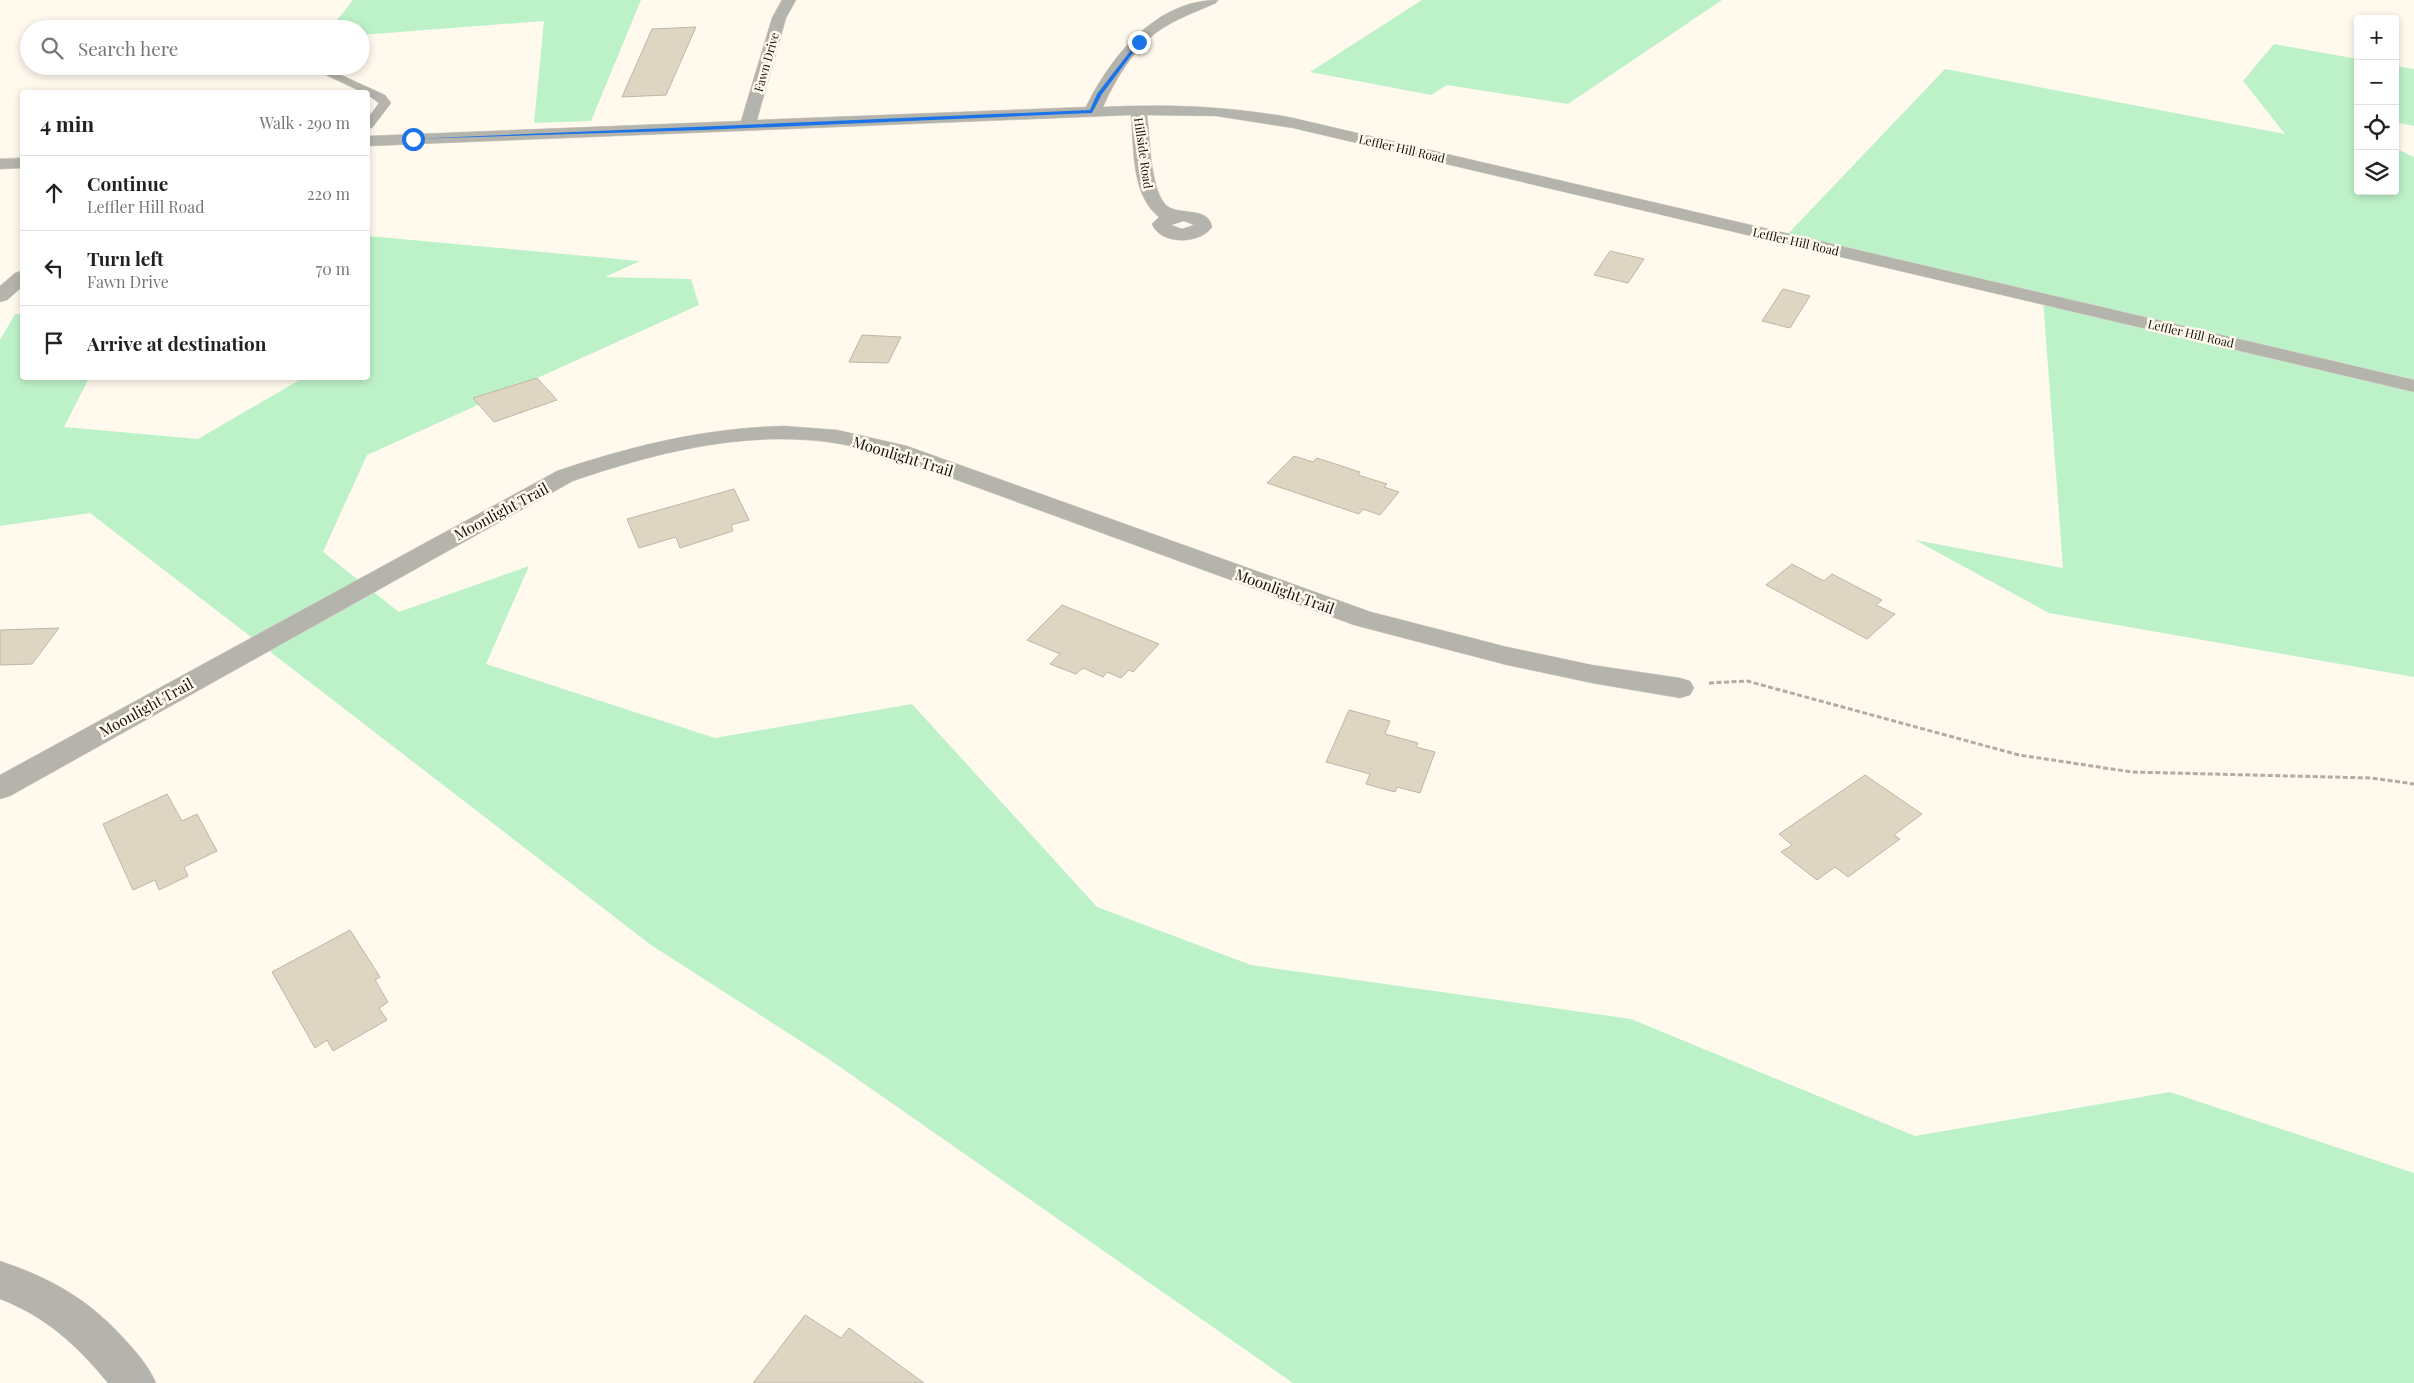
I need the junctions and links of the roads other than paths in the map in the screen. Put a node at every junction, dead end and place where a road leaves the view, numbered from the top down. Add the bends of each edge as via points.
1 (789, 0) edge
2 (1211, 0) edge
3 (336, 75) edge
4 (368, 90) edge
5 (370, 91) edge
6 (1138, 110) junction
7 (1092, 112) junction
8 (370, 122) edge
9 (748, 127) junction
10 (370, 141) edge
11 (20, 163) edge
12 (0, 164) edge
13 (1171, 217) dead end
14 (20, 279) edge
15 (0, 296) edge
16 (2414, 386) edge
17 (1680, 688) road end
18 (0, 788) edge
19 (0, 1280) edge
20 (135, 1383) edge

1 - 9 street, Fawn Drive via 779,18
2 - 7 street via 1150,31 1100,94
3 - 4 lane
5 - 8 lane via 385,102
6 - 7 street, Leffler Hill Road
6 - 13 street, Hillside Road via 1148,189 1158,207
6 - 16 street, Leffler Hill Road via 1229,112 1293,123
7 - 9 street, Leffler Hill Road
9 - 10 street, Leffler Hill Road
11 - 12 street
14 - 15 street
17 - 18 street, Moonlight Trail via 1507,656 1362,619 899,451 856,439 760,433 672,444 622,456 565,476
19 - 20 street via 27,1288 70,1313 108,1349

